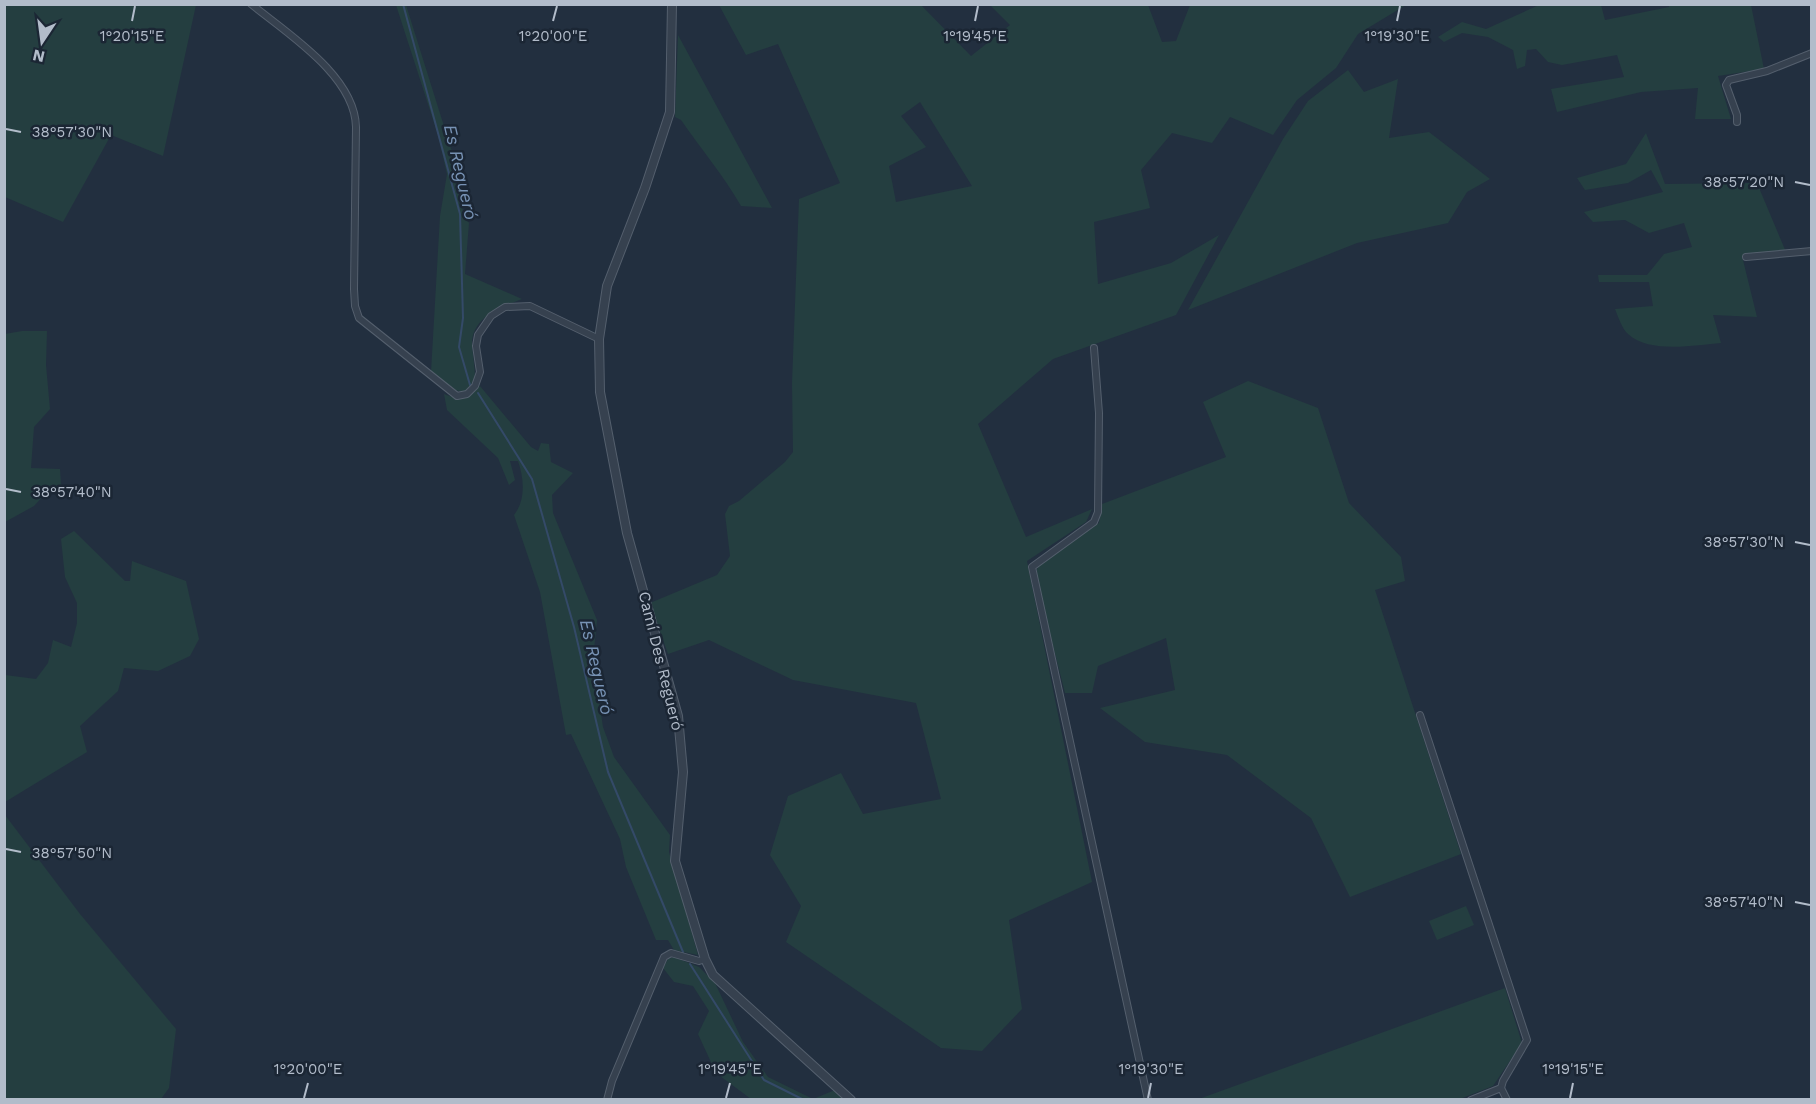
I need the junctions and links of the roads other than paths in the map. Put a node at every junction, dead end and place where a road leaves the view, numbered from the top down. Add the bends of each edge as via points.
1 (251, 4) edge
2 (672, 4) edge
3 (1812, 53) edge
4 (1737, 122) dead end
5 (1812, 251) edge
6 (1746, 257) dead end
7 (599, 339) junction
8 (1094, 348) dead end
9 (1420, 715) dead end
10 (705, 959) junction
11 (1501, 1088) junction
12 (607, 1100) edge
13 (851, 1100) edge
14 (1148, 1100) edge
15 (1471, 1100) edge
16 (1508, 1100) edge

1 - 7 street via 329,70 352,104 356,127 354,289 359,318 457,396 467,394 475,386 480,372 478,335 491,316 505,307 530,306
2 - 7 street, Camí Des Regueró via 670,112 607,286
3 - 4 street via 1767,71 1729,80 1726,85
5 - 6 street
7 - 10 street, Camí Des Regueró via 600,392 627,533 678,716 683,772 675,861
8 - 14 street via 1099,413 1098,512 1094,522 1032,567
9 - 11 street via 1527,1040
10 - 12 street via 699,961 671,953 664,957
10 - 13 street, Camí Des Regueró via 722,986
11 - 15 street
11 - 16 street

